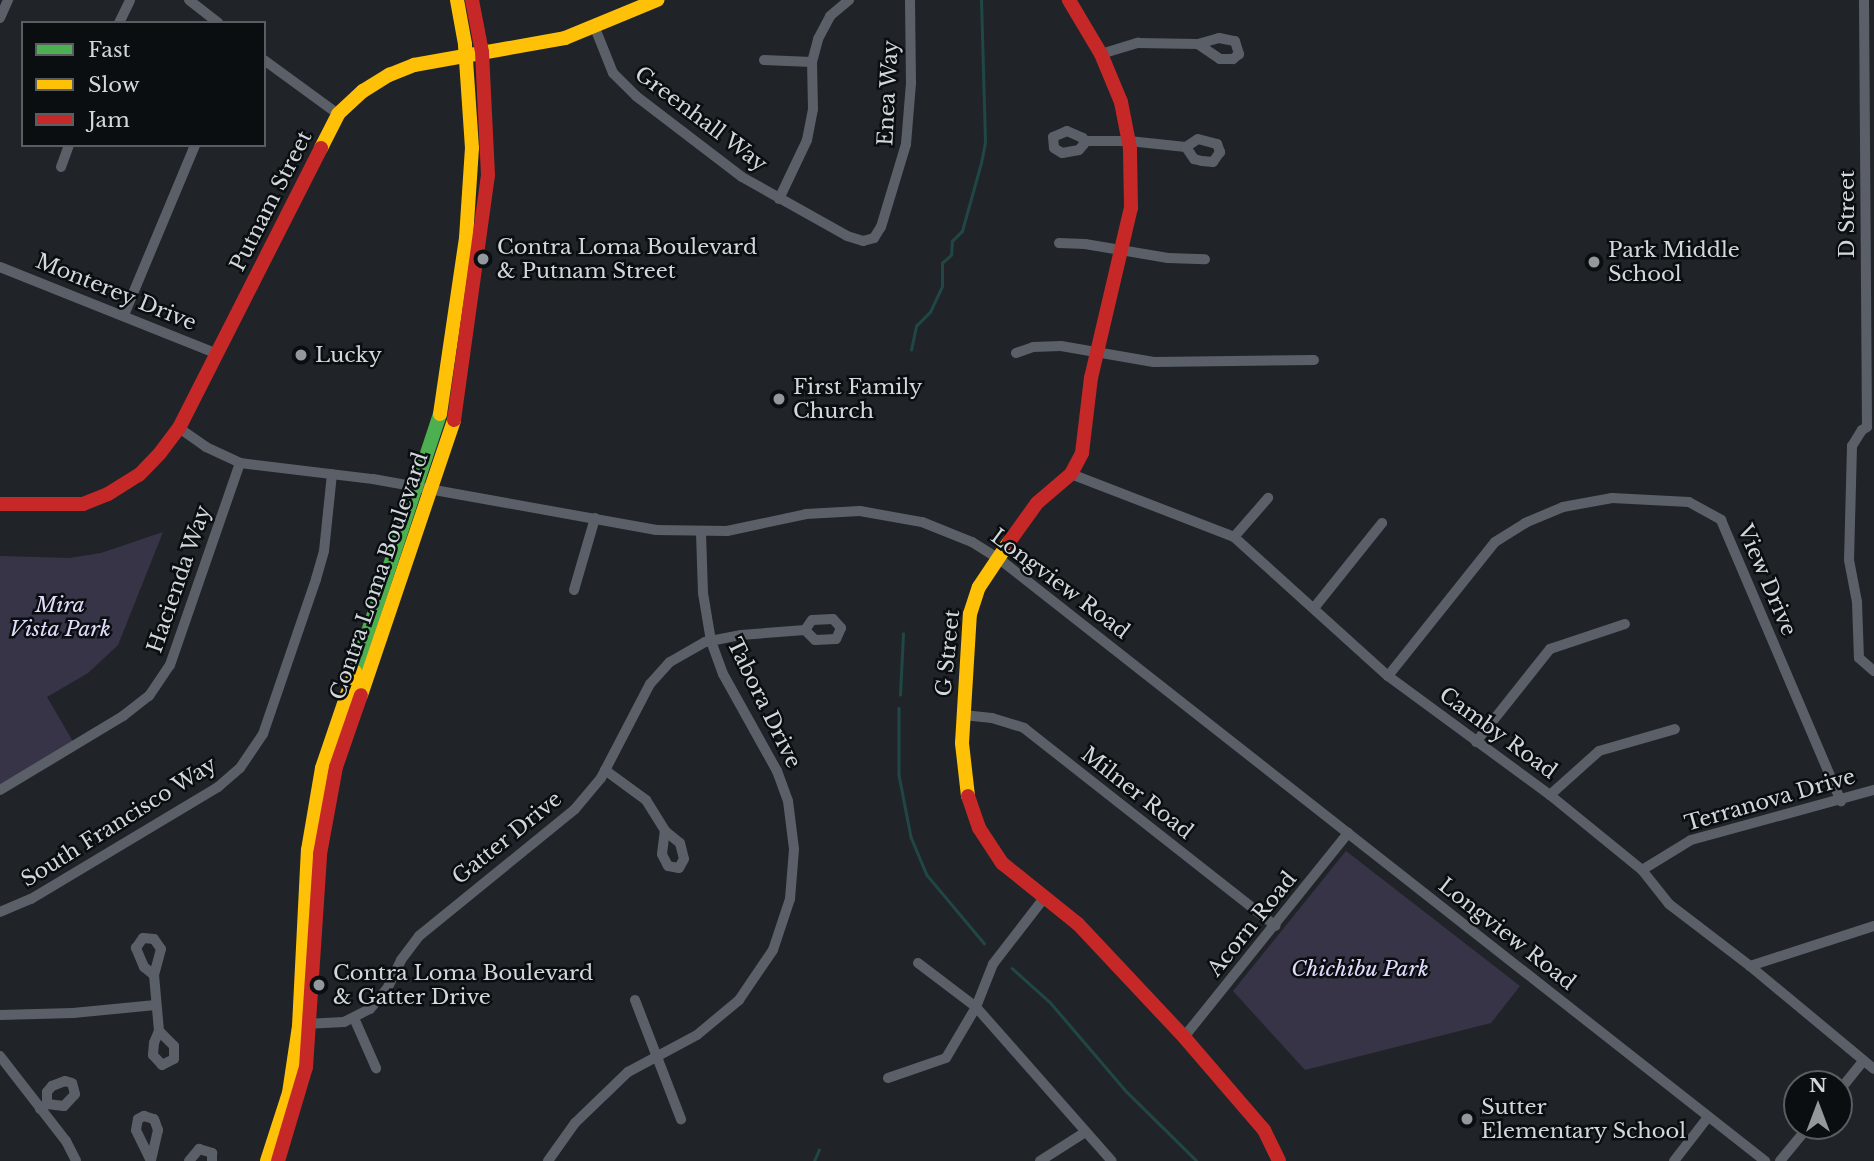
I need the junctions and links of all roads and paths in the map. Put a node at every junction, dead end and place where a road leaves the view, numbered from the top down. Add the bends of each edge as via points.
1 (8, 0) edge
2 (130, 0) edge
3 (189, 0) edge
4 (457, 0) edge
5 (472, 0) edge
6 (656, 0) edge
7 (849, 0) edge
8 (910, 0) edge
9 (1069, 0) edge
10 (1864, 0) edge
11 (0, 18) edge
12 (120, 21) edge
13 (215, 21) edge
14 (595, 28) junction
15 (1198, 44) dead end
16 (482, 52) junction
17 (466, 54) junction
18 (1101, 54) junction
19 (764, 60) dead end
20 (266, 61) edge
21 (812, 62) junction
22 (338, 114) junction
23 (1084, 141) dead end
24 (1129, 141) junction
25 (68, 147) edge
26 (194, 147) edge
27 (1186, 147) dead end
28 (61, 167) dead end
29 (779, 199) junction
30 (846, 236) joint
31 (1059, 243) dead end
32 (1123, 251) junction
33 (1205, 259) dead end
34 (0, 267) edge
35 (124, 315) junction
36 (1097, 351) junction
37 (1016, 353) dead end
38 (217, 354) junction
39 (1314, 360) dead end
40 (179, 428) junction
41 (1871, 429) edge
42 (240, 463) junction
43 (332, 474) junction
44 (1071, 474) junction
45 (416, 487) junction
46 (432, 490) junction
47 (1268, 498) dead end
48 (0, 504) edge
49 (595, 518) junction
50 (1382, 523) dead end
51 (701, 533) junction
52 (1234, 537) junction
53 (998, 558) junction
54 (574, 590) dead end
55 (1314, 608) junction
56 (1625, 624) dead end
57 (805, 630) dead end
58 (711, 641) junction
59 (1874, 671) edge
60 (1388, 676) junction
61 (963, 715) junction
62 (1675, 729) dead end
63 (1476, 742) junction
64 (606, 770) junction
65 (0, 790) edge
66 (1874, 790) edge
67 (1550, 795) junction
68 (1841, 801) junction
69 (665, 831) dead end
70 (1348, 833) junction
71 (1642, 870) junction
72 (1044, 898) junction
73 (0, 912) edge
74 (1276, 926) junction
75 (1874, 926) edge
76 (918, 963) dead end
77 (1750, 966) junction
78 (154, 975) dead end
79 (635, 1000) dead end
80 (156, 1005) junction
81 (976, 1007) junction
82 (0, 1015) edge
83 (354, 1018) junction
84 (304, 1025) junction
85 (159, 1031) dead end
86 (1184, 1037) junction
87 (0, 1056) edge
88 (657, 1056) junction
89 (1863, 1061) junction
90 (376, 1068) dead end
91 (1874, 1069) edge
92 (1853, 1074) edge
93 (888, 1077) dead end
94 (1708, 1117) junction
95 (681, 1119) dead end
96 (1084, 1133) junction
97 (1797, 1140) edge
98 (76, 1161) edge
99 (189, 1161) edge
100 (212, 1161) edge
101 (267, 1161) edge
102 (278, 1161) edge
103 (548, 1161) edge
104 (1040, 1161) edge
105 (1112, 1161) edge
106 (1279, 1161) edge
107 (1674, 1161) edge
108 (1765, 1161) edge
109 (1780, 1161) edge

1 - 11 street
2 - 12 street
3 - 13 street
4 - 17 main road, Contra Loma Boulevard
5 - 16 main road, Contra Loma Boulevard
6 - 14 main road, Putnam Street
7 - 21 street via 825,24
8 - 30 street, Enea Way via 910,109 900,170 878,233 863,241
9 - 18 main road, G Street
10 - 41 street, D Street
14 - 16 main road, Putnam Street via 539,44
14 - 29 street, Greenhall Way via 613,72 628,89 727,167
15 - 18 street via 1138,43
16 - 17 main road, Putnam Street
16 - 46 main road, Contra Loma Boulevard via 488,175 460,387
17 - 22 main road, Putnam Street via 389,75
17 - 45 main road, Contra Loma Boulevard via 472,148 466,238 448,374 437,428
18 - 24 main road, G Street via 1121,102
19 - 21 street
20 - 22 street
21 - 29 street via 813,110 807,140
22 - 38 main road, Putnam Street
23 - 24 street
24 - 27 street
24 - 32 main road, G Street via 1132,196
25 - 28 street
26 - 35 street
29 - 30 street, Greenhall Way
31 - 32 street
32 - 33 street
32 - 36 main road, G Street
34 - 35 street, Monterey Drive
35 - 38 street, Monterey Drive
36 - 37 street via 1048,346
36 - 39 street via 1154,362
36 - 44 main road, G Street via 1086,441
38 - 40 main road, Putnam Street
40 - 42 street, Longview Road
40 - 48 main road, Putnam Street via 139,475 108,494 83,504
41 - 59 street via 1862,430 1852,446 1849,560 1857,602 1859,659
42 - 43 street, Longview Road
42 - 65 street, Hacienda Way via 170,665 149,695 123,716
43 - 45 street, Longview Road
43 - 73 street, South Francisco Way via 324,551 316,579 263,734 240,768 207,794 32,899
44 - 52 street, Camby Road
44 - 53 main road, G Street via 1032,510
45 - 46 street, Longview Road
45 - 84 main road, Contra Loma Boulevard via 322,768 308,849
46 - 49 street, Longview Road
46 - 84 main road, Contra Loma Boulevard via 336,766 320,854
47 - 52 street
49 - 51 street, Longview Road
49 - 54 street
50 - 55 street
51 - 53 street, Longview Road via 806,514 876,512 943,529
51 - 58 street, Tabora Drive via 703,593
52 - 55 street, Camby Road
53 - 61 main road, G Street via 979,587 970,614
53 - 70 street, Longview Road
55 - 60 street, Camby Road
56 - 63 street via 1550,649
57 - 58 street, Gatter Drive
58 - 64 street, Gatter Drive via 677,656 655,677
58 - 88 street, Tabora Drive via 723,674 783,785 793,833 793,881 779,935 748,989 709,1027
60 - 63 street, Camby Road
60 - 68 street, View Drive via 1495,541 1525,523 1563,508 1612,498 1689,502 1721,520
61 - 72 main road, G Street via 962,765 971,810 1002,863
61 - 74 street, Milner Road via 1024,728
62 - 67 street via 1599,751
63 - 67 street, Camby Road
64 - 69 street via 646,800
64 - 83 street, Gatter Drive via 565,818 419,936 382,996
66 - 68 street, Terranova Drive
67 - 71 street, Camby Road
68 - 71 street, Terranova Drive via 1691,840
70 - 74 street, Acorn Road
70 - 94 street, Longview Road
71 - 77 street, Camby Road via 1669,904
72 - 81 street via 993,964
72 - 86 main road, G Street via 1078,924
74 - 86 street, Acorn Road
75 - 77 street
76 - 81 street
77 - 89 street, Camby Road
78 - 80 street
79 - 88 street
80 - 82 street
80 - 85 street
81 - 93 street via 946,1058
81 - 96 street
83 - 84 street, Gatter Drive
83 - 90 street
84 - 101 main road, Contra Loma Boulevard
84 - 102 main road, Contra Loma Boulevard via 306,1067
86 - 106 main road, G Street via 1264,1130
87 - 98 street via 43,1107
88 - 95 street
88 - 103 street, Tabora Drive via 610,1089 566,1132
89 - 91 street, Camby Road
89 - 92 street
94 - 107 street
94 - 108 street, Longview Road
96 - 104 street
96 - 105 street
97 - 109 street
99 - 100 street via 198,1149 212,1153

